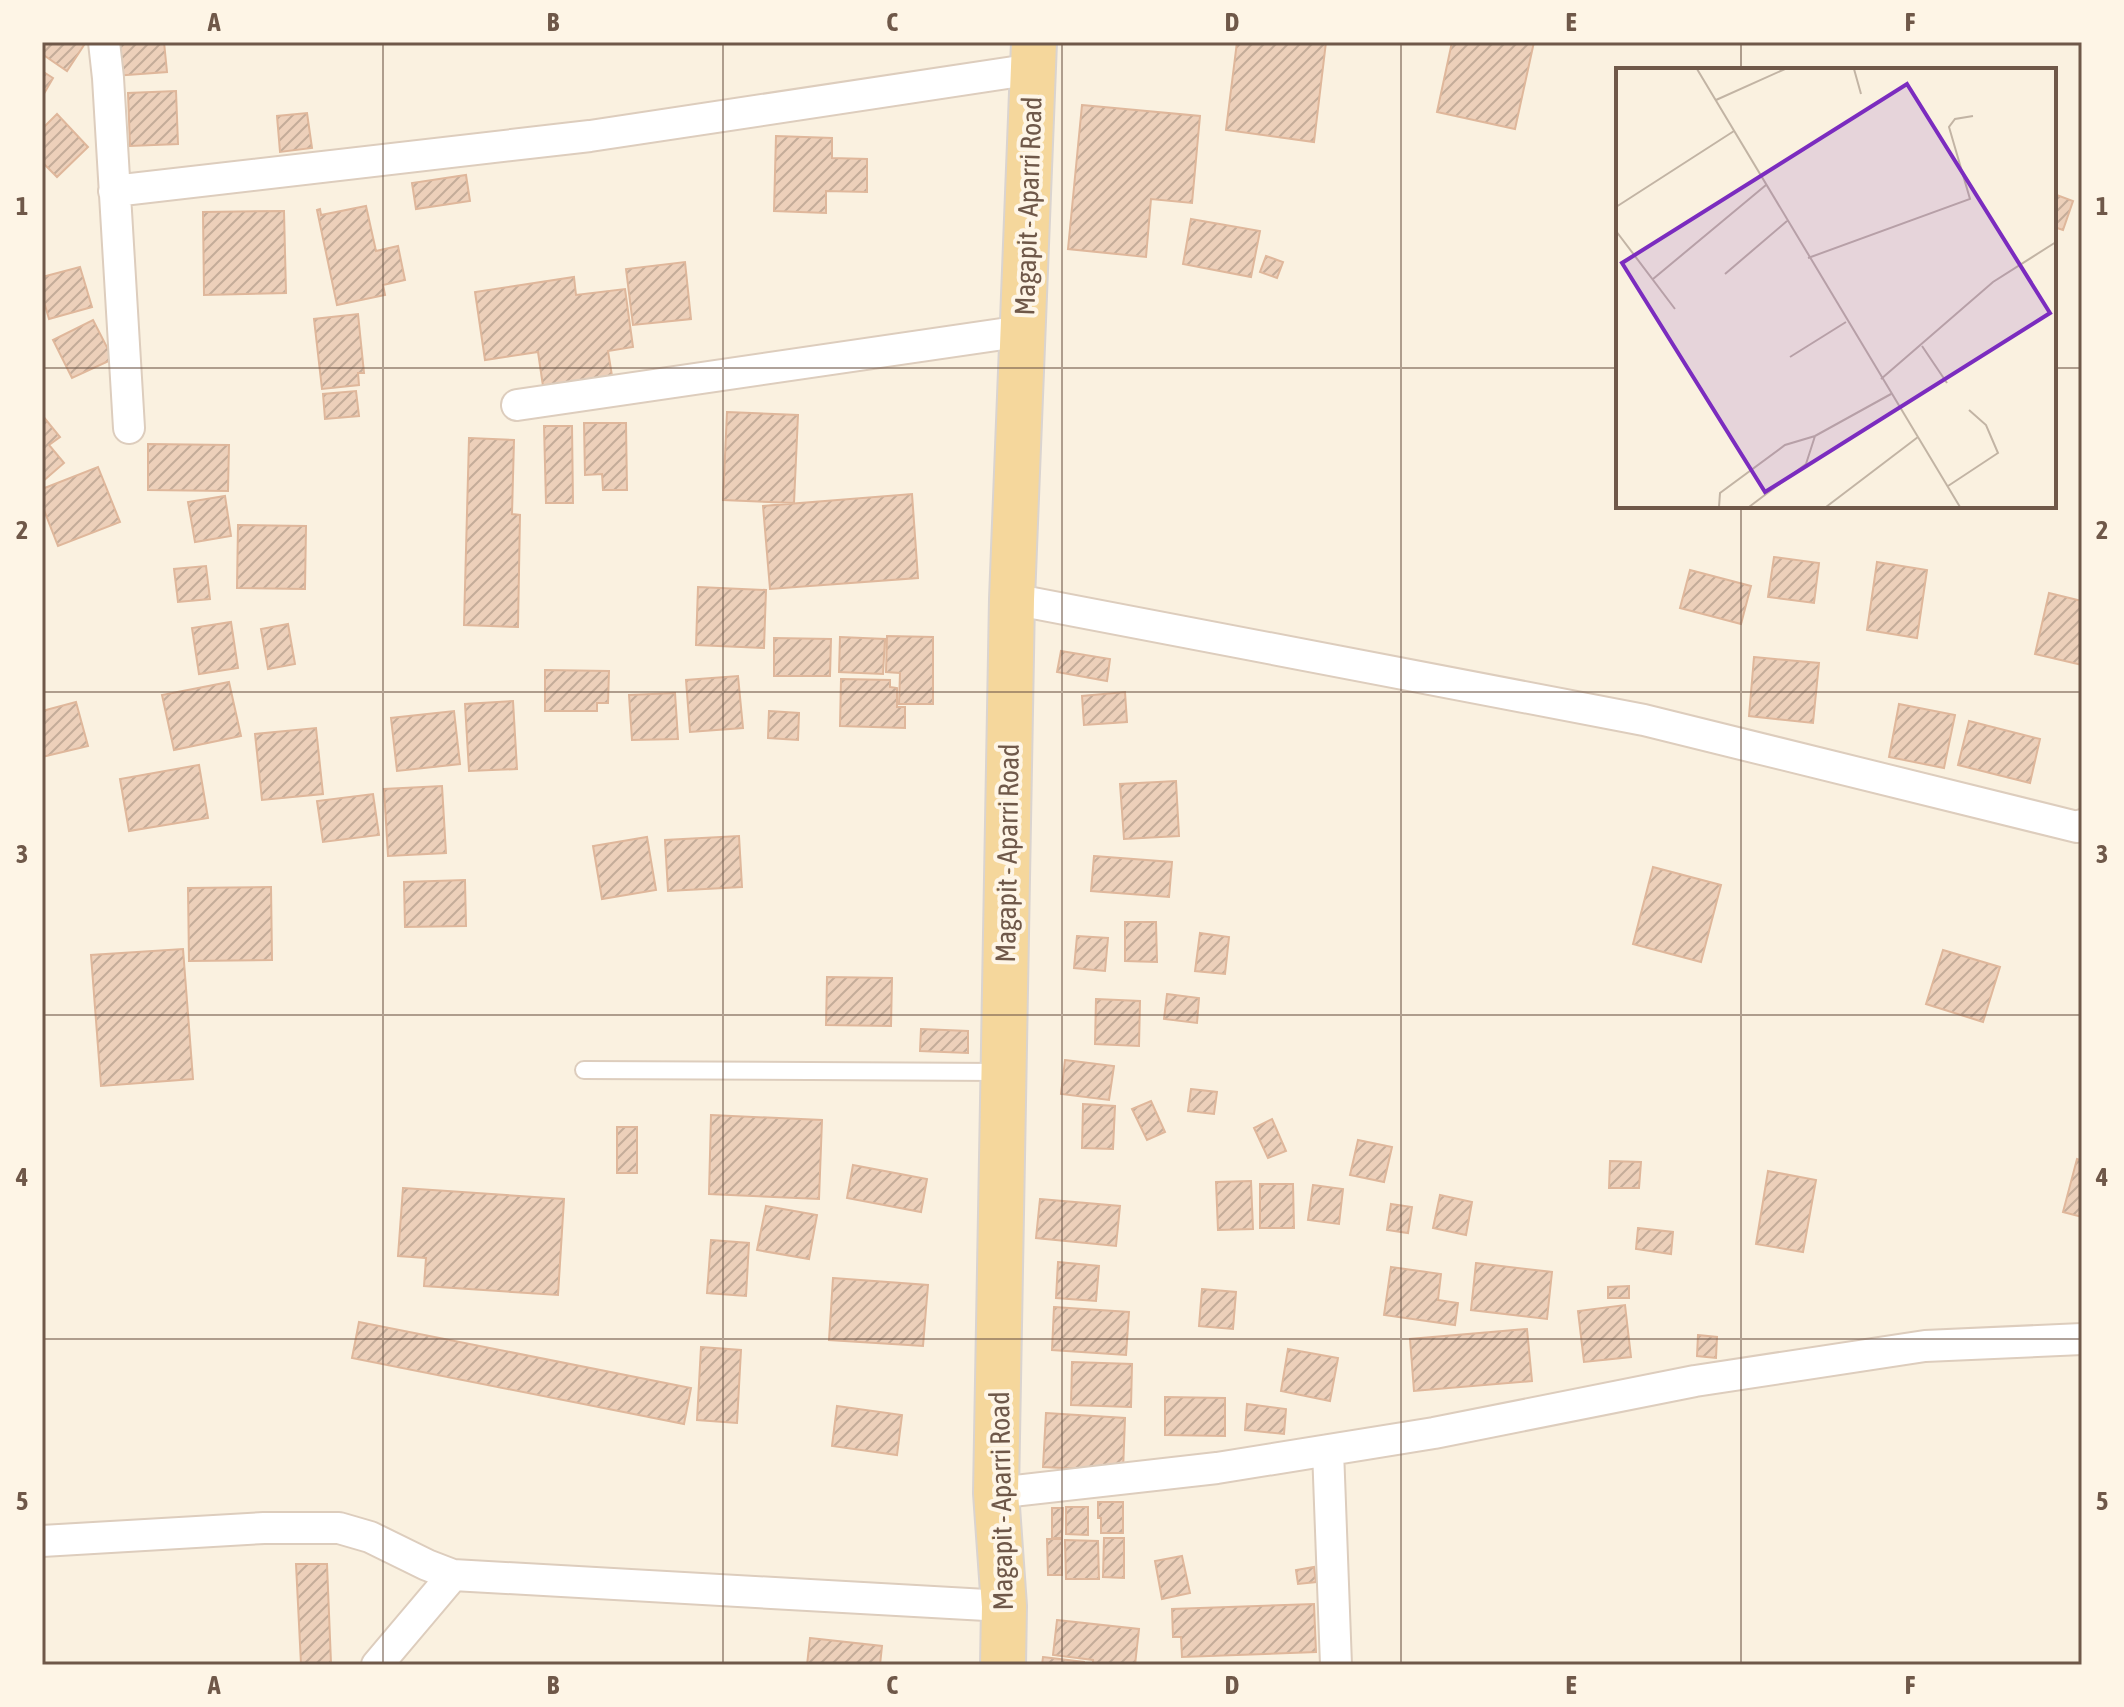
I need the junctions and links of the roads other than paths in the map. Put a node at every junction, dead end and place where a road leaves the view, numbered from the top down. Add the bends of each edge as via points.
1 (104, 42) edge
2 (1034, 56) edge
3 (114, 191) junction
4 (1023, 331) junction
5 (517, 405) dead end
6 (129, 428) dead end
7 (1012, 599) junction
8 (2082, 825) edge
9 (584, 1070) dead end
10 (1003, 1072) junction
11 (2082, 1339) edge
12 (1328, 1450) junction
13 (996, 1493) junction
14 (42, 1541) edge
15 (453, 1575) junction
16 (1004, 1606) junction
17 (377, 1665) edge
18 (1003, 1665) edge
19 (1336, 1665) edge

1 - 3 street
2 - 3 street via 590,136
2 - 4 main road, Magapit - Aparri Road
3 - 6 street
4 - 5 street
4 - 7 main road, Magapit - Aparri Road
7 - 8 street via 1644,720
7 - 10 main road, Magapit - Aparri Road
9 - 10 lane
10 - 13 main road, Magapit - Aparri Road
11 - 12 street via 1925,1346 1695,1381
12 - 13 street
12 - 19 street
13 - 16 main road, Magapit - Aparri Road
14 - 15 street via 339,1528
15 - 16 street
15 - 17 street
16 - 18 main road, Magapit - Aparri Road

